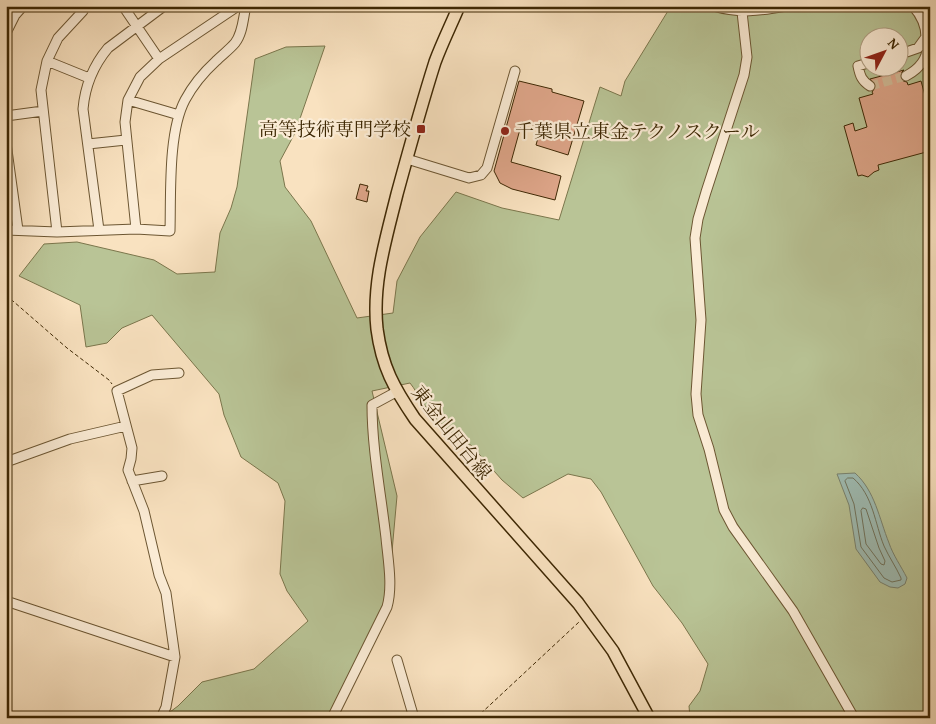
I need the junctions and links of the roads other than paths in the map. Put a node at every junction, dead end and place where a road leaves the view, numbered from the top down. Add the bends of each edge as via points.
1 (23, 6) edge
2 (78, 6) edge
3 (123, 6) edge
4 (164, 6) edge
5 (238, 6) edge
6 (246, 6) edge
7 (460, 6) edge
8 (713, 6) edge
9 (786, 6) edge
10 (913, 6) edge
11 (926, 6) edge
12 (930, 8) edge
13 (742, 12) junction
14 (137, 26) junction
15 (6, 33) edge
16 (926, 37) junction
17 (908, 52) edge
18 (908, 54) edge
19 (928, 56) edge
20 (159, 59) junction
21 (47, 61) junction
22 (930, 67) edge
23 (515, 71) dead end
24 (908, 75) tunnel mouth
25 (89, 78) junction
26 (862, 78) edge
27 (870, 86) dead end
28 (128, 100) junction
29 (43, 110) junction
30 (6, 116) edge
31 (180, 116) junction
32 (126, 140) junction
33 (6, 142) edge
34 (88, 144) junction
35 (406, 159) junction
36 (136, 229) junction
37 (6, 230) edge
38 (18, 230) junction
39 (100, 230) junction
40 (56, 232) junction
41 (179, 373) dead end
42 (396, 392) junction
43 (126, 426) junction
44 (6, 462) edge
45 (162, 476) dead end
46 (132, 480) junction
47 (6, 601) edge
48 (175, 657) junction
49 (397, 660) dead end
50 (161, 718) edge
51 (332, 718) edge
52 (414, 718) edge
53 (649, 718) edge
54 (854, 718) edge

1 - 15 street
2 - 21 street via 83,11 58,38
3 - 14 street
4 - 14 street
5 - 20 street
6 - 31 street via 235,43 193,88 184,101
7 - 35 main road, 東金山田台線 via 436,61
8 - 13 street
9 - 13 street
10 - 16 street via 920,14
11 - 12 street
13 - 54 street via 747,57 744,75 698,218 695,238 701,320 696,394 698,415 727,516 794,611
14 - 20 street
14 - 25 street via 108,48
16 - 17 street via 918,48
16 - 19 street
18 - 19 street
19 - 22 street
19 - 24 street
20 - 28 street via 140,78
21 - 25 street
21 - 29 street via 41,90
23 - 35 street via 488,168 481,175 469,178
25 - 34 street via 83,110
26 - 27 street
28 - 31 street
28 - 32 street
29 - 30 street
29 - 40 street
31 - 36 street via 174,138 170,231
32 - 34 street
32 - 36 street
33 - 38 street
34 - 39 street
35 - 42 main road, 東金山田台線 via 376,289 384,363
36 - 39 street
37 - 38 street
38 - 40 street
39 - 40 street
41 - 43 street via 152,375 117,391
42 - 51 street via 372,405 390,597
42 - 53 main road, 東金山田台線 via 438,448 578,603 613,651
43 - 44 street via 70,439
43 - 46 street via 132,448 128,470
45 - 46 street
46 - 48 street via 144,511 166,593
47 - 48 street
48 - 50 street
49 - 52 street

